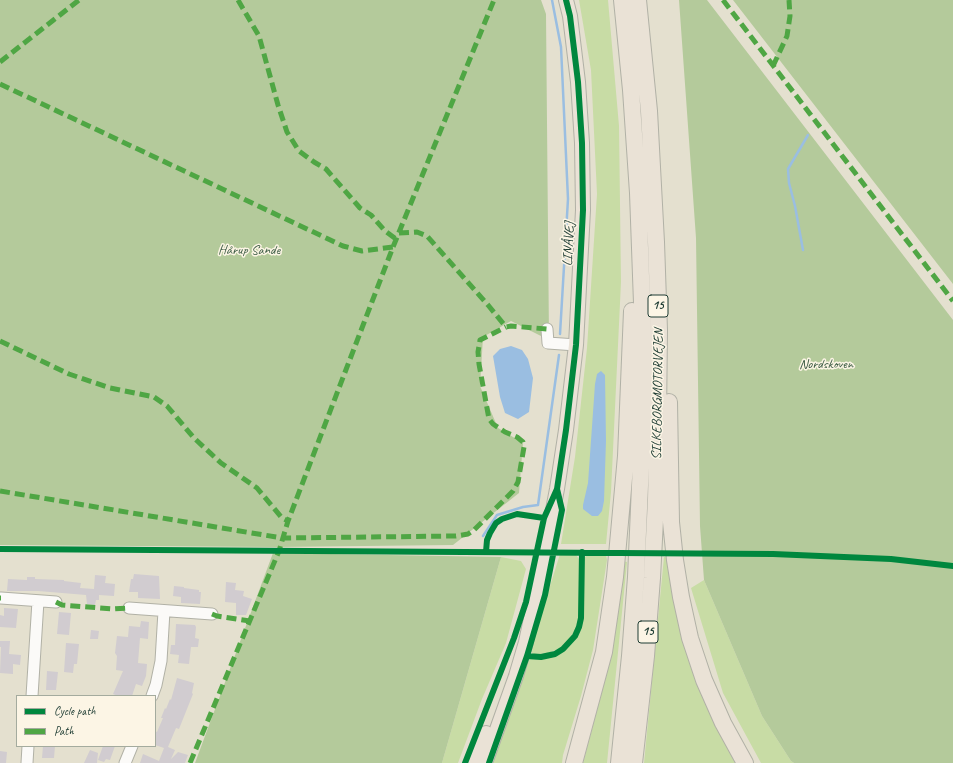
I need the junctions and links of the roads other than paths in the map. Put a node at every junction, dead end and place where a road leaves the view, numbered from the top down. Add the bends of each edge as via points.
1 (566, 0) edge
2 (622, 0) edge
3 (638, 0) edge
4 (649, 111) junction
5 (635, 143) junction
6 (547, 329) dead end
7 (576, 345) junction
8 (1, 598) edge
9 (38, 601) junction
10 (56, 602) dead end
11 (532, 607) junction
12 (129, 608) dead end
13 (164, 611) junction
14 (212, 614) dead end
15 (32, 695) edge
16 (152, 695) edge
17 (482, 745) junction
18 (28, 747) edge
19 (132, 747) edge
20 (27, 763) edge
21 (125, 763) edge
22 (473, 763) edge
23 (478, 763) edge
24 (485, 763) edge
25 (574, 763) edge
26 (619, 763) edge
27 (634, 763) edge
28 (745, 763) edge

1 - 7 main road, LINÅVEJ via 578,82 582,143 583,210
2 - 5 highway, SILKEBORGMOTORVEJEN / 15
3 - 4 highway, SILKEBORGMOTORVEJEN / 15
4 - 27 highway, SILKEBORGMOTORVEJEN / 15 via 659,330 658,418 650,594
4 - 28 highway via 667,293 671,522 675,560 690,638 702,673 720,716
5 - 25 highway via 632,330 626,456 617,562 604,652
5 - 26 highway, SILKEBORGMOTORVEJEN / 15 via 643,331 642,425 636,577
6 - 7 street via 548,343
7 - 11 main road, LINÅVEJ via 557,490
8 - 9 street
9 - 10 street
9 - 15 street
11 - 17 main road, LINÅVEJ
11 - 24 main road, LINÅVEJ via 518,669
12 - 13 street
13 - 14 street
13 - 16 street via 161,661
17 - 22 main road, LINÅVEJ
17 - 23 main road
18 - 20 street
19 - 21 street

